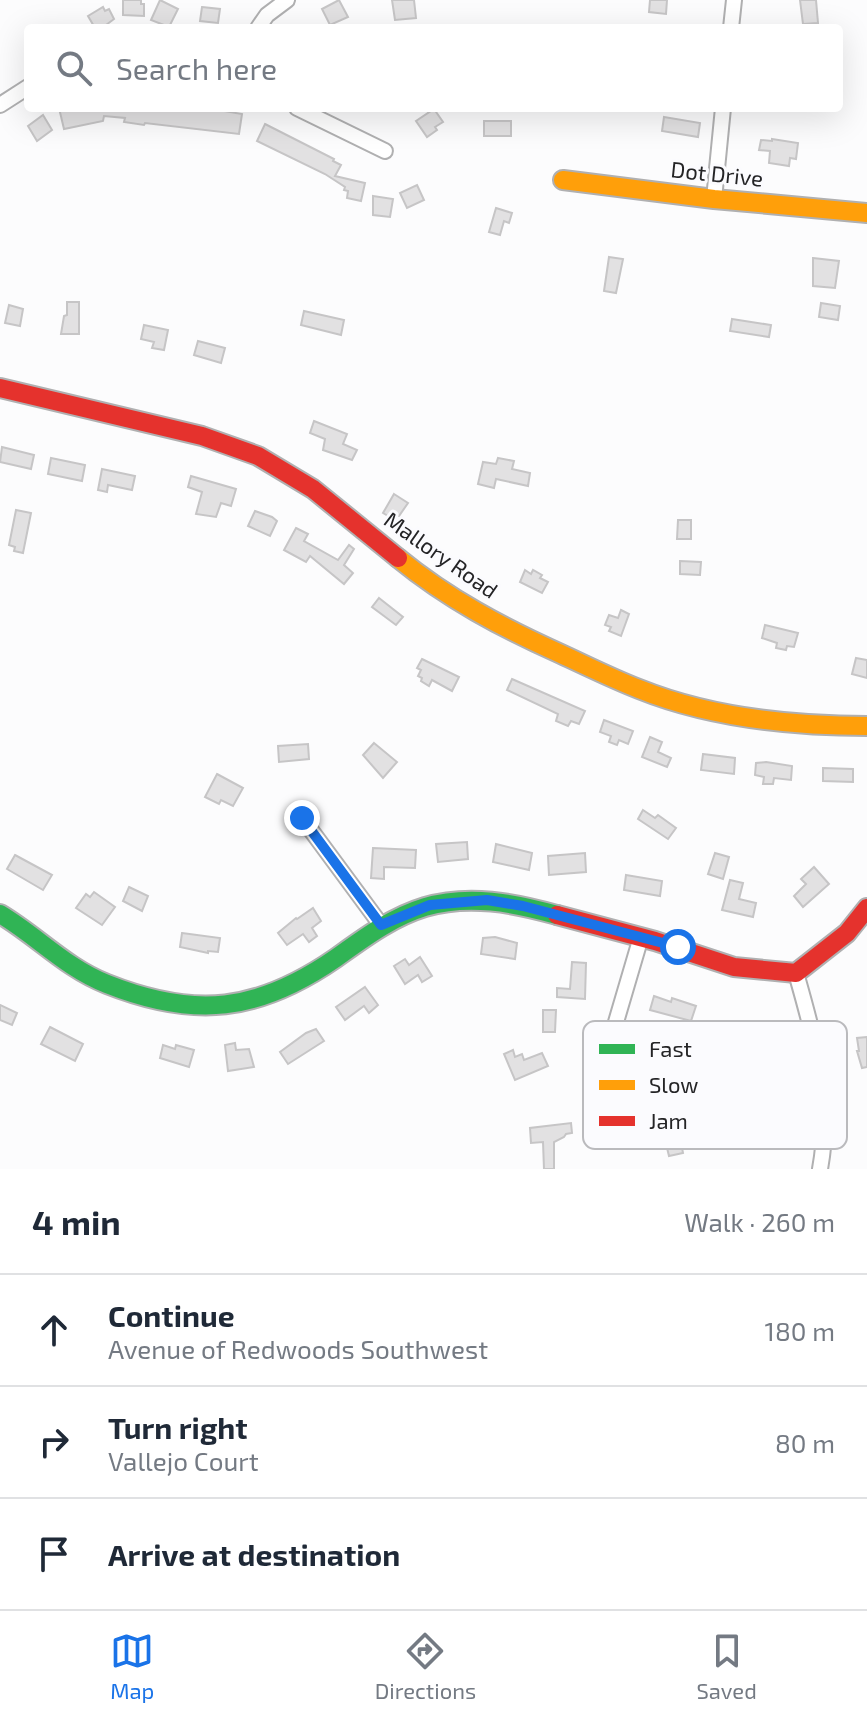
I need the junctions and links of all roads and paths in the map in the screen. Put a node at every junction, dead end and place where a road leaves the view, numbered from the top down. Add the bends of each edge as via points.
1 (287, 0) edge
2 (734, 0) edge
3 (261, 24) edge
4 (731, 24) edge
5 (24, 90) edge
6 (0, 105) edge
7 (305, 112) edge
8 (723, 112) edge
9 (385, 151) dead end
10 (563, 180) dead end
11 (714, 199) junction
12 (867, 213) edge
13 (0, 388) edge
14 (867, 726) edge
15 (302, 818) dead end
16 (867, 908) edge
17 (0, 914) edge
18 (381, 925) junction
19 (641, 937) junction
20 (796, 973) junction
21 (616, 1021) edge
22 (809, 1021) edge
23 (823, 1149) edge
24 (820, 1169) edge

1 - 3 street
2 - 4 street
5 - 6 street
7 - 9 street
8 - 11 street
10 - 11 street, Dot Drive
11 - 12 street, Dot Drive
13 - 14 street, Mallory Road via 202,436 258,456 313,489 466,607 641,690 756,720
15 - 18 street
16 - 20 street via 847,933
17 - 18 street via 94,979 195,1007 239,1005 281,992
18 - 19 street via 430,905 487,900
19 - 20 street via 741,968
19 - 21 street
20 - 22 street
23 - 24 street

